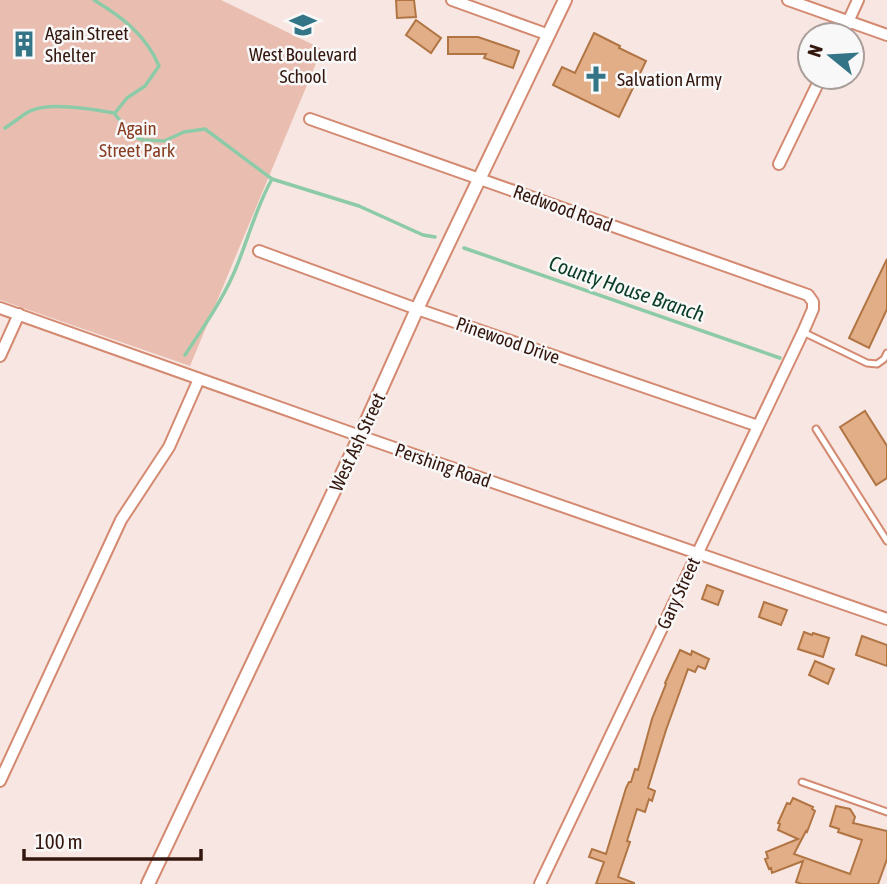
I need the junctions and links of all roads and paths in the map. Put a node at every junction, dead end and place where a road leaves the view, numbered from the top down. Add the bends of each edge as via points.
1 (452, 0) edge
2 (565, 0) edge
3 (788, 0) edge
4 (858, 0) edge
5 (848, 21) joint
6 (866, 27) edge
7 (550, 35) junction
8 (887, 35) edge
9 (814, 91) edge
10 (310, 119) dead end
11 (779, 164) dead end
12 (481, 179) junction
13 (259, 251) dead end
14 (813, 302) joint
15 (0, 308) edge
16 (417, 309) junction
17 (19, 314) junction
18 (803, 332) junction
19 (887, 353) edge
20 (0, 356) edge
21 (199, 379) junction
22 (758, 426) junction
23 (816, 429) dead end
24 (360, 436) junction
25 (887, 541) edge
26 (697, 553) junction
27 (887, 619) edge
28 (0, 781) edge
29 (802, 782) dead end
30 (887, 812) edge
31 (148, 884) edge
32 (540, 884) edge

1 - 7 street
2 - 7 street, West Ash Street
3 - 5 street
4 - 5 street
6 - 8 street
7 - 12 street, West Ash Street
9 - 11 street
10 - 12 street, Redwood Road
12 - 14 street, Redwood Road via 808,295
12 - 16 street, West Ash Street
13 - 16 street, Pinewood Drive
14 - 18 street, Gary Street
15 - 17 street, Pershing Road
16 - 22 street, Pinewood Drive
16 - 24 street, West Ash Street
17 - 20 street
17 - 21 street, Pershing Road
18 - 19 lane via 867,363 877,364
18 - 22 street, Gary Street
21 - 24 street, Pershing Road
21 - 28 street via 169,447 121,520
22 - 26 street, Gary Street
23 - 25 lane
24 - 26 street, Pershing Road
24 - 31 street, West Ash Street
26 - 27 street, Pershing Road
26 - 32 street, Gary Street
29 - 30 lane

